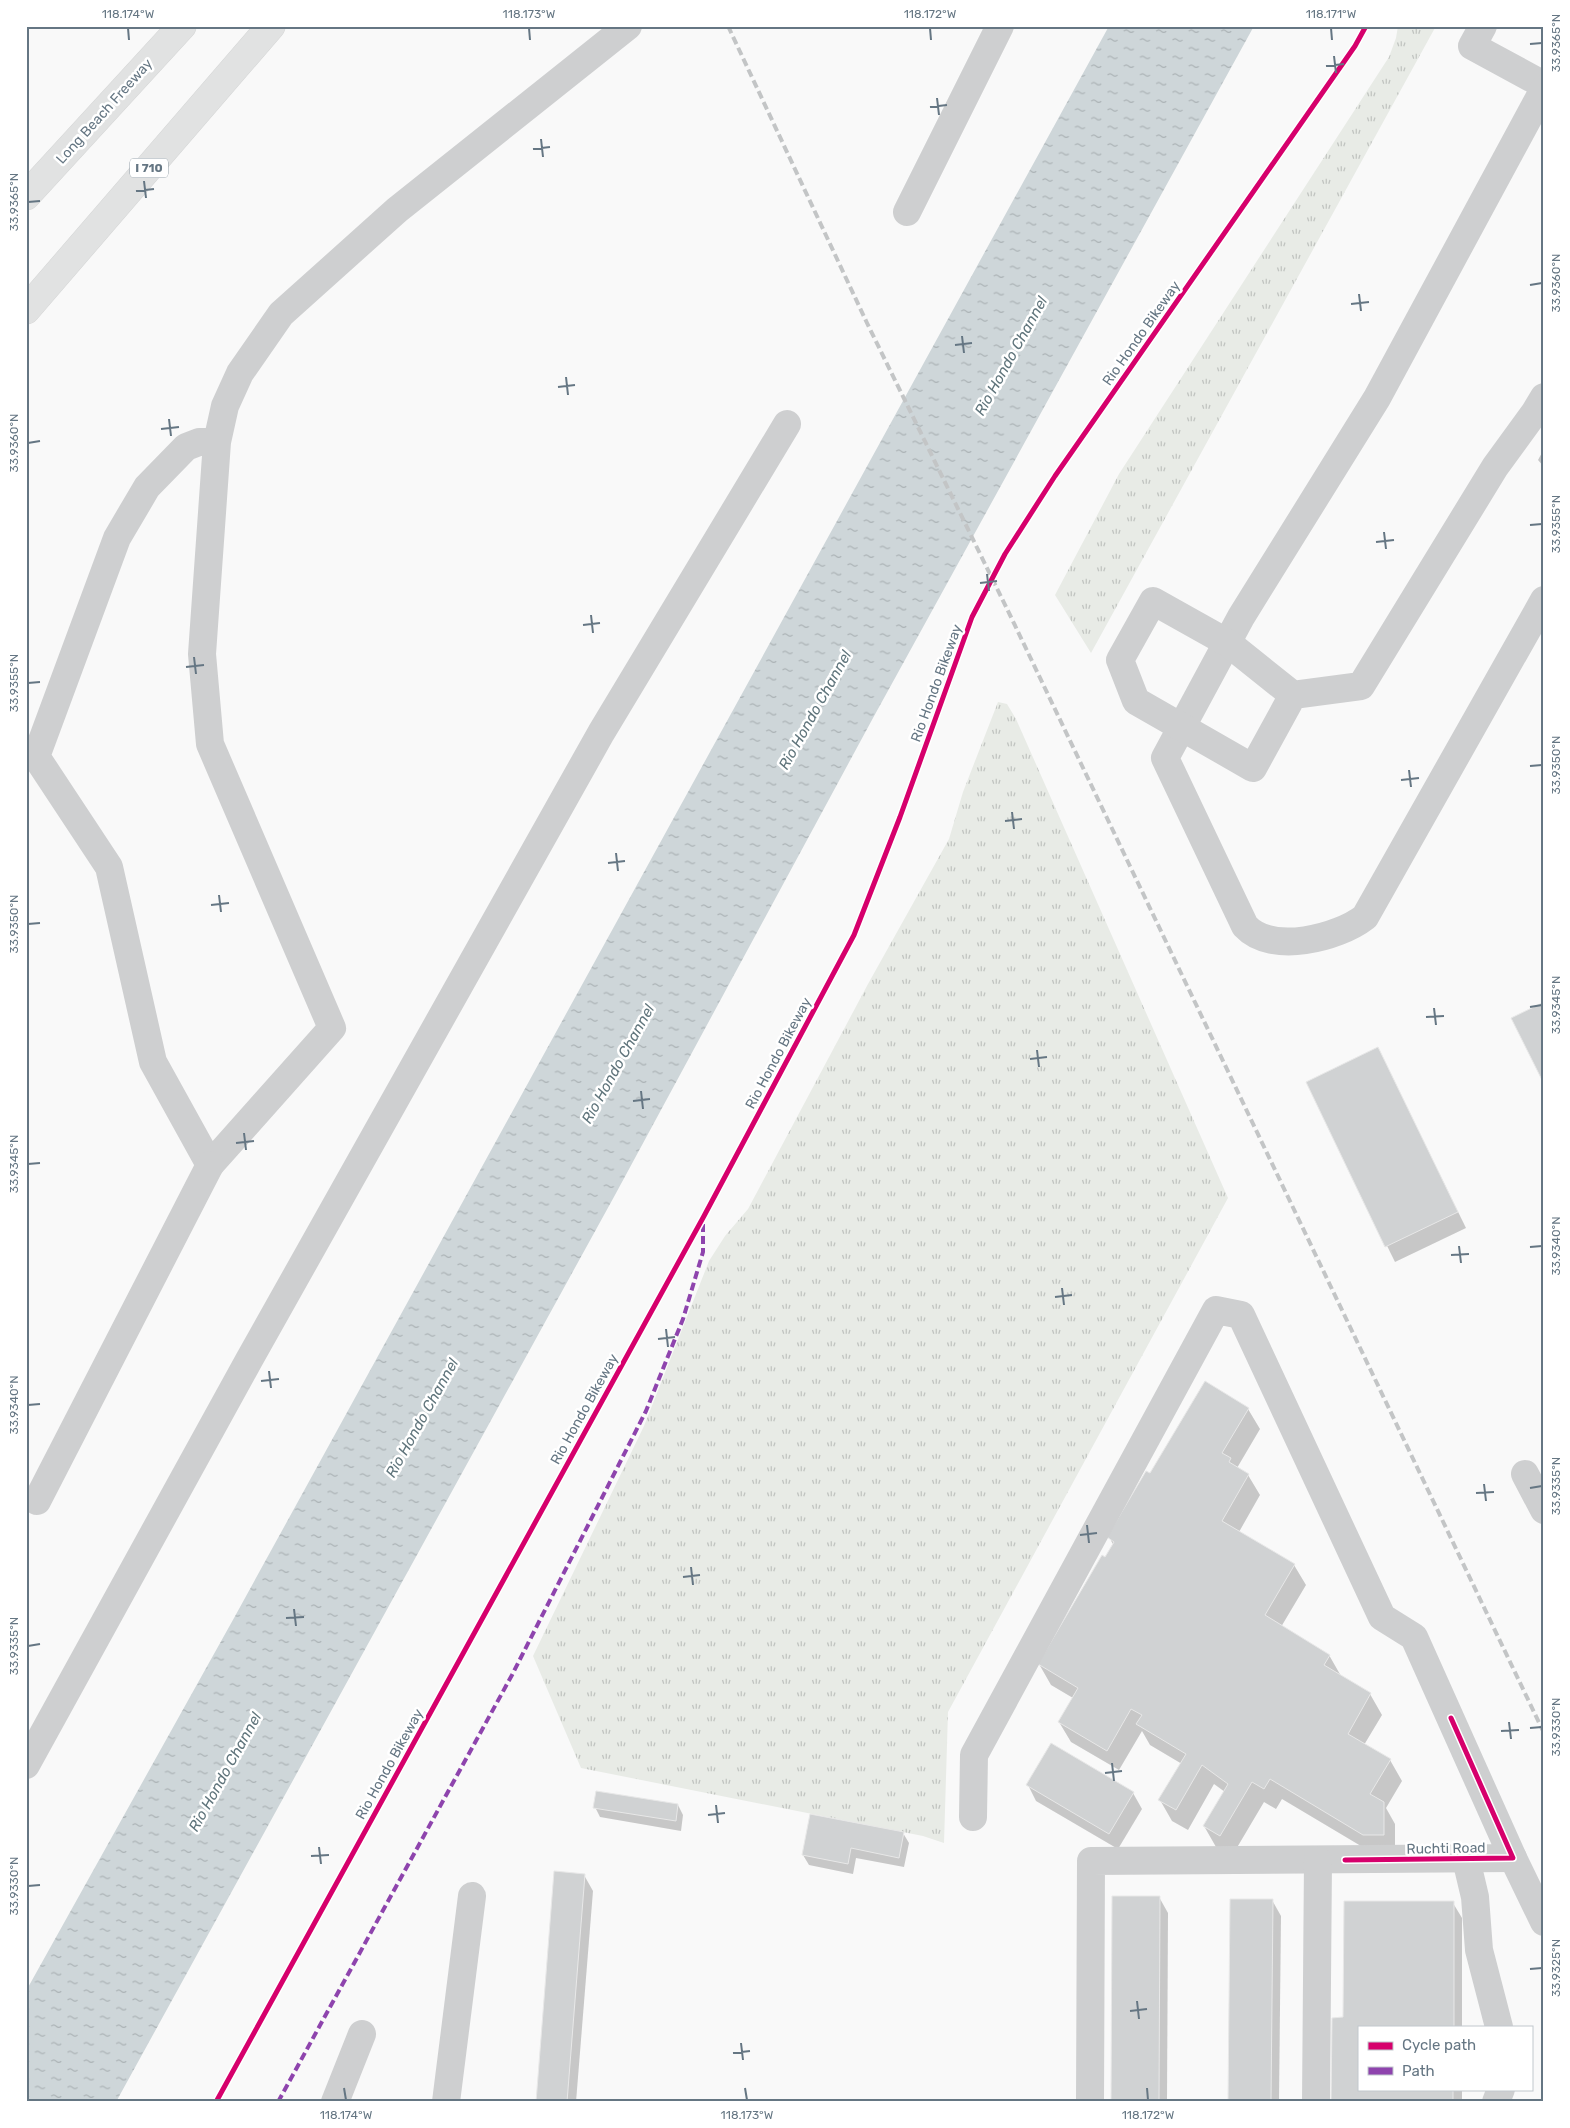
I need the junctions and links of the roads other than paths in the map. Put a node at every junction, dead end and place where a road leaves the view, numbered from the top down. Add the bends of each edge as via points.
1 (182, 26) edge
2 (271, 26) edge
3 (628, 26) edge
4 (1000, 26) edge
5 (1483, 26) edge
6 (1544, 86) edge
7 (1544, 90) edge
8 (26, 196) edge
9 (907, 212) dead end
10 (26, 310) edge
11 (1544, 397) edge
12 (787, 424) dead end
13 (218, 442) junction
14 (1544, 600) edge
15 (1228, 643) junction
16 (1292, 695) junction
17 (1136, 702) junction
18 (1182, 727) junction
19 (1165, 758) junction
20 (210, 1166) junction
21 (1525, 1474) dead end
22 (37, 1501) dead end
23 (1544, 1510) edge
24 (26, 1765) edge
25 (973, 1817) dead end
26 (1513, 1858) junction
27 (1466, 1859) junction
28 (1318, 1860) junction
29 (472, 1896) dead end
30 (1544, 1922) edge
31 (1499, 2026) edge
32 (362, 2034) dead end
33 (1501, 2090) edge
34 (334, 2102) edge
35 (446, 2102) edge
36 (1090, 2102) edge
37 (1316, 2102) edge
38 (1496, 2102) edge

1 - 8 highway, Long Beach Freeway
2 - 10 highway, I 710
3 - 13 street via 397,210 281,314 240,373 225,406
4 - 9 street
5 - 6 street via 1472,46
7 - 15 street via 1377,398
11 - 16 street via 1495,466 1361,686
12 - 24 street via 601,733
13 - 20 street via 202,654 210,744 332,1028
13 - 20 street via 200,442 186,447 147,487 116,538 37,754 39,762 109,867 153,1062
14 - 19 street via 1368,913 1340,932 1291,941 1259,936 1249,931
15 - 16 street
15 - 17 street via 1153,601 1120,660
15 - 18 street
16 - 18 street via 1253,768
17 - 18 street
17 - 19 street
18 - 19 street
20 - 22 street
21 - 23 street
25 - 26 street, Ruchti Road via 974,1754 1216,1310 1241,1315 1382,1617 1414,1637
26 - 27 street, Ruchti Road
26 - 30 street, Ruchti Road
27 - 28 street, Ruchti Road
27 - 31 street via 1475,1897 1479,1950
28 - 36 street, Ruchti Road via 1091,1861
28 - 37 street
29 - 35 street
32 - 34 street
33 - 38 street

